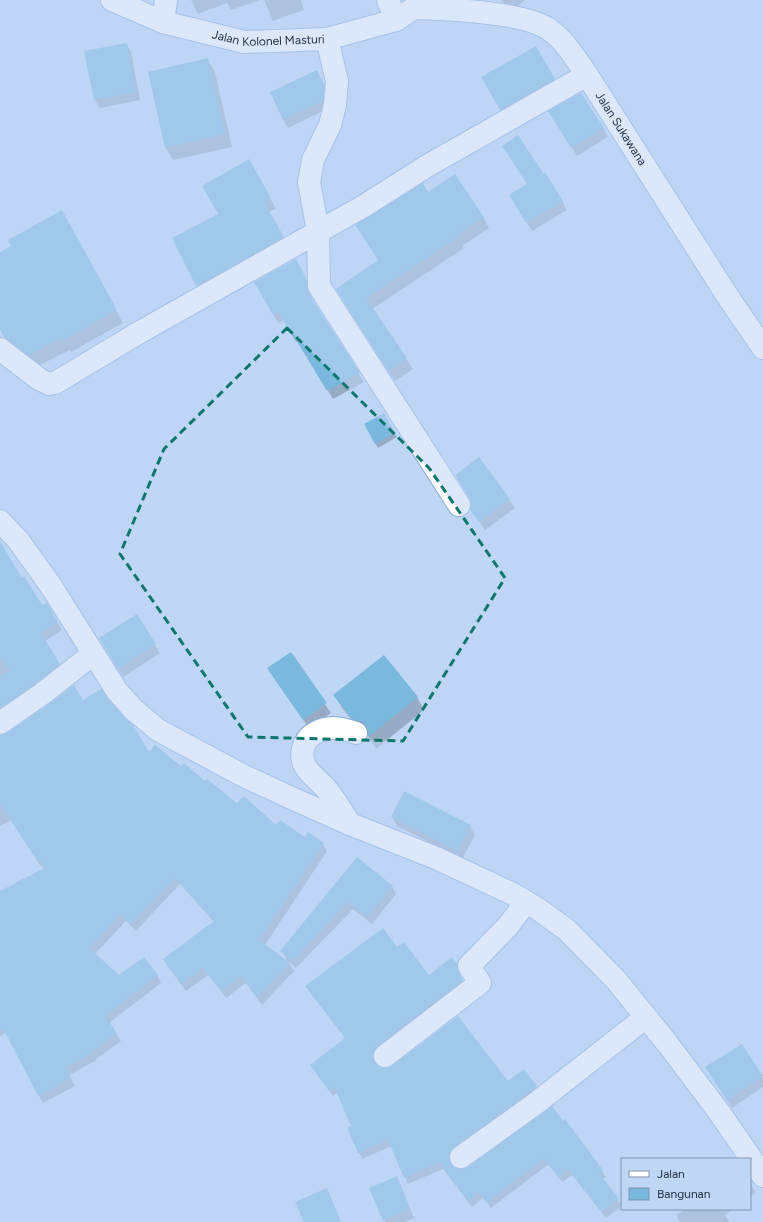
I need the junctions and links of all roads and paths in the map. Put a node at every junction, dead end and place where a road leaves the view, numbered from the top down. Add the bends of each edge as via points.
1 (112, 0) edge
2 (166, 0) edge
3 (388, 0) edge
4 (418, 4) edge
5 (396, 20) junction
6 (163, 22) junction
7 (327, 39) junction
8 (587, 75) junction
9 (318, 231) junction
10 (763, 348) edge
11 (0, 349) edge
12 (459, 505) dead end
13 (0, 521) edge
14 (93, 654) junction
15 (0, 723) edge
16 (356, 733) dead end
17 (350, 824) junction
18 (526, 902) junction
19 (646, 1017) junction
20 (385, 1056) dead end
21 (461, 1157) dead end
22 (751, 1158) edge
23 (751, 1159) edge
24 (763, 1176) edge

1 - 6 street, Jalan Kolonel Masturi
2 - 6 street
3 - 5 street
4 - 5 street, Jalan Kolonel Masturi
4 - 8 street, Jalan Sukawana via 538,23 559,37
5 - 7 street, Jalan Kolonel Masturi
6 - 7 street, Jalan Kolonel Masturi via 244,42
7 - 9 street via 337,81 330,125 313,160 309,182
8 - 9 street
8 - 10 street, Jalan Sukawana
9 - 11 street via 55,383 44,382
9 - 12 street via 319,286
13 - 14 street via 18,540 51,586
14 - 15 street
14 - 17 street via 117,691 134,710 158,730 244,776
16 - 17 street via 337,727 319,731 310,736 304,744 302,753 302,762 306,769 328,791
17 - 18 street via 436,858
18 - 19 street via 567,930 616,980
18 - 20 street via 508,926 469,966 480,983
19 - 21 street via 535,1104
19 - 22 street via 719,1112
23 - 24 street

